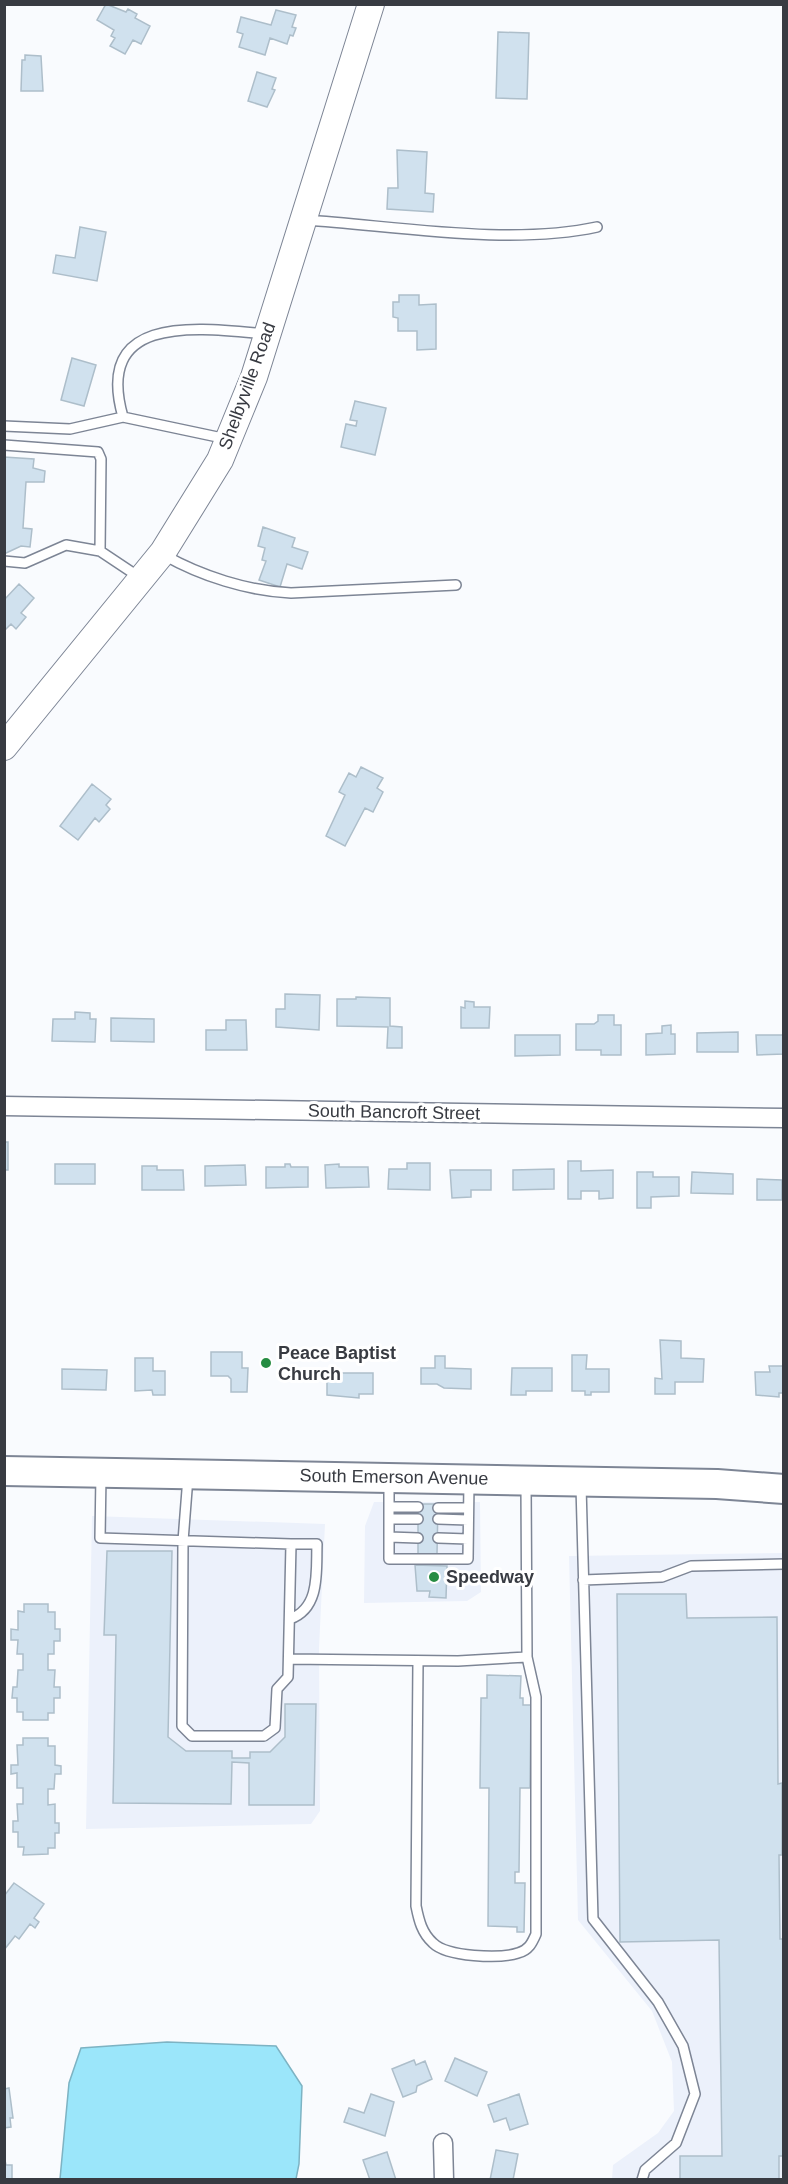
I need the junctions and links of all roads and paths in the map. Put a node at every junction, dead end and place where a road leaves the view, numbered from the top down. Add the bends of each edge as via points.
1 (371, 4) edge
2 (304, 219) junction
3 (597, 227) dead end
4 (267, 334) junction
5 (123, 417) junction
6 (4, 426) edge
7 (229, 439) junction
8 (4, 445) edge
9 (100, 551) junction
10 (162, 553) junction
11 (4, 561) edge
12 (141, 578) junction
13 (456, 585) dead end
14 (4, 747) edge
15 (4, 1106) edge
16 (783, 1118) edge
17 (4, 1471) edge
18 (101, 1473) junction
19 (188, 1474) junction
20 (389, 1477) junction
21 (469, 1479) junction
22 (526, 1480) junction
23 (581, 1481) junction
24 (783, 1489) edge
25 (389, 1507) junction
26 (418, 1507) dead end
27 (438, 1508) dead end
28 (468, 1508) junction
29 (389, 1519) junction
30 (418, 1519) dead end
31 (438, 1519) dead end
32 (468, 1520) junction
33 (389, 1537) junction
34 (418, 1538) dead end
35 (438, 1538) dead end
36 (468, 1539) junction
37 (183, 1541) junction
38 (291, 1544) junction
39 (783, 1564) edge
40 (583, 1580) junction
41 (290, 1619) junction
42 (527, 1657) junction
43 (289, 1659) junction
44 (418, 1661) junction
45 (443, 2143) dead end
46 (444, 2180) edge
47 (642, 2180) edge

1 - 2 main road, Shelbyville Road
2 - 3 lane via 464,234 576,232
2 - 4 main road, Shelbyville Road
4 - 5 lane via 198,328 168,331 141,340 127,352 118,371 118,399
4 - 7 main road, Shelbyville Road
5 - 6 lane via 70,429
5 - 7 lane
7 - 10 main road, Shelbyville Road via 204,488
8 - 9 lane via 98,452
9 - 11 lane via 66,545 25,563
9 - 12 lane
10 - 12 main road, Shelbyville Road
10 - 13 lane via 186,567 266,592
12 - 14 main road, Shelbyville Road
15 - 16 street, South Bancroft Street
17 - 18 main road, South Emerson Avenue
18 - 19 main road, South Emerson Avenue
18 - 37 lane via 100,1538
19 - 20 main road, South Emerson Avenue
19 - 37 lane
20 - 21 main road, South Emerson Avenue
20 - 25 lane
21 - 22 main road, South Emerson Avenue
21 - 28 lane
22 - 23 main road, South Emerson Avenue
22 - 42 lane
23 - 24 main road, South Emerson Avenue
23 - 40 lane
25 - 26 lane
25 - 29 lane
27 - 28 lane
28 - 32 lane
29 - 30 lane
29 - 33 lane
31 - 32 lane
32 - 36 lane
33 - 34 lane
33 - 36 lane via 389,1559 468,1559
35 - 36 lane
37 - 38 lane
37 - 43 lane via 180,1719 185,1731 192,1736 270,1734 277,1718 277,1689 288,1677
38 - 41 lane
38 - 41 lane via 316,1544 316,1585 306,1609
39 - 40 lane via 692,1566 662,1577
40 - 47 lane via 593,1919 658,2002 682,2046 695,2094 676,2143 645,2170
41 - 43 lane
42 - 44 lane
42 - 44 lane via 536,1697 536,1934 530,1947 518,1954 455,1954 434,1945 420,1926 416,1906
43 - 44 lane
45 - 46 street

